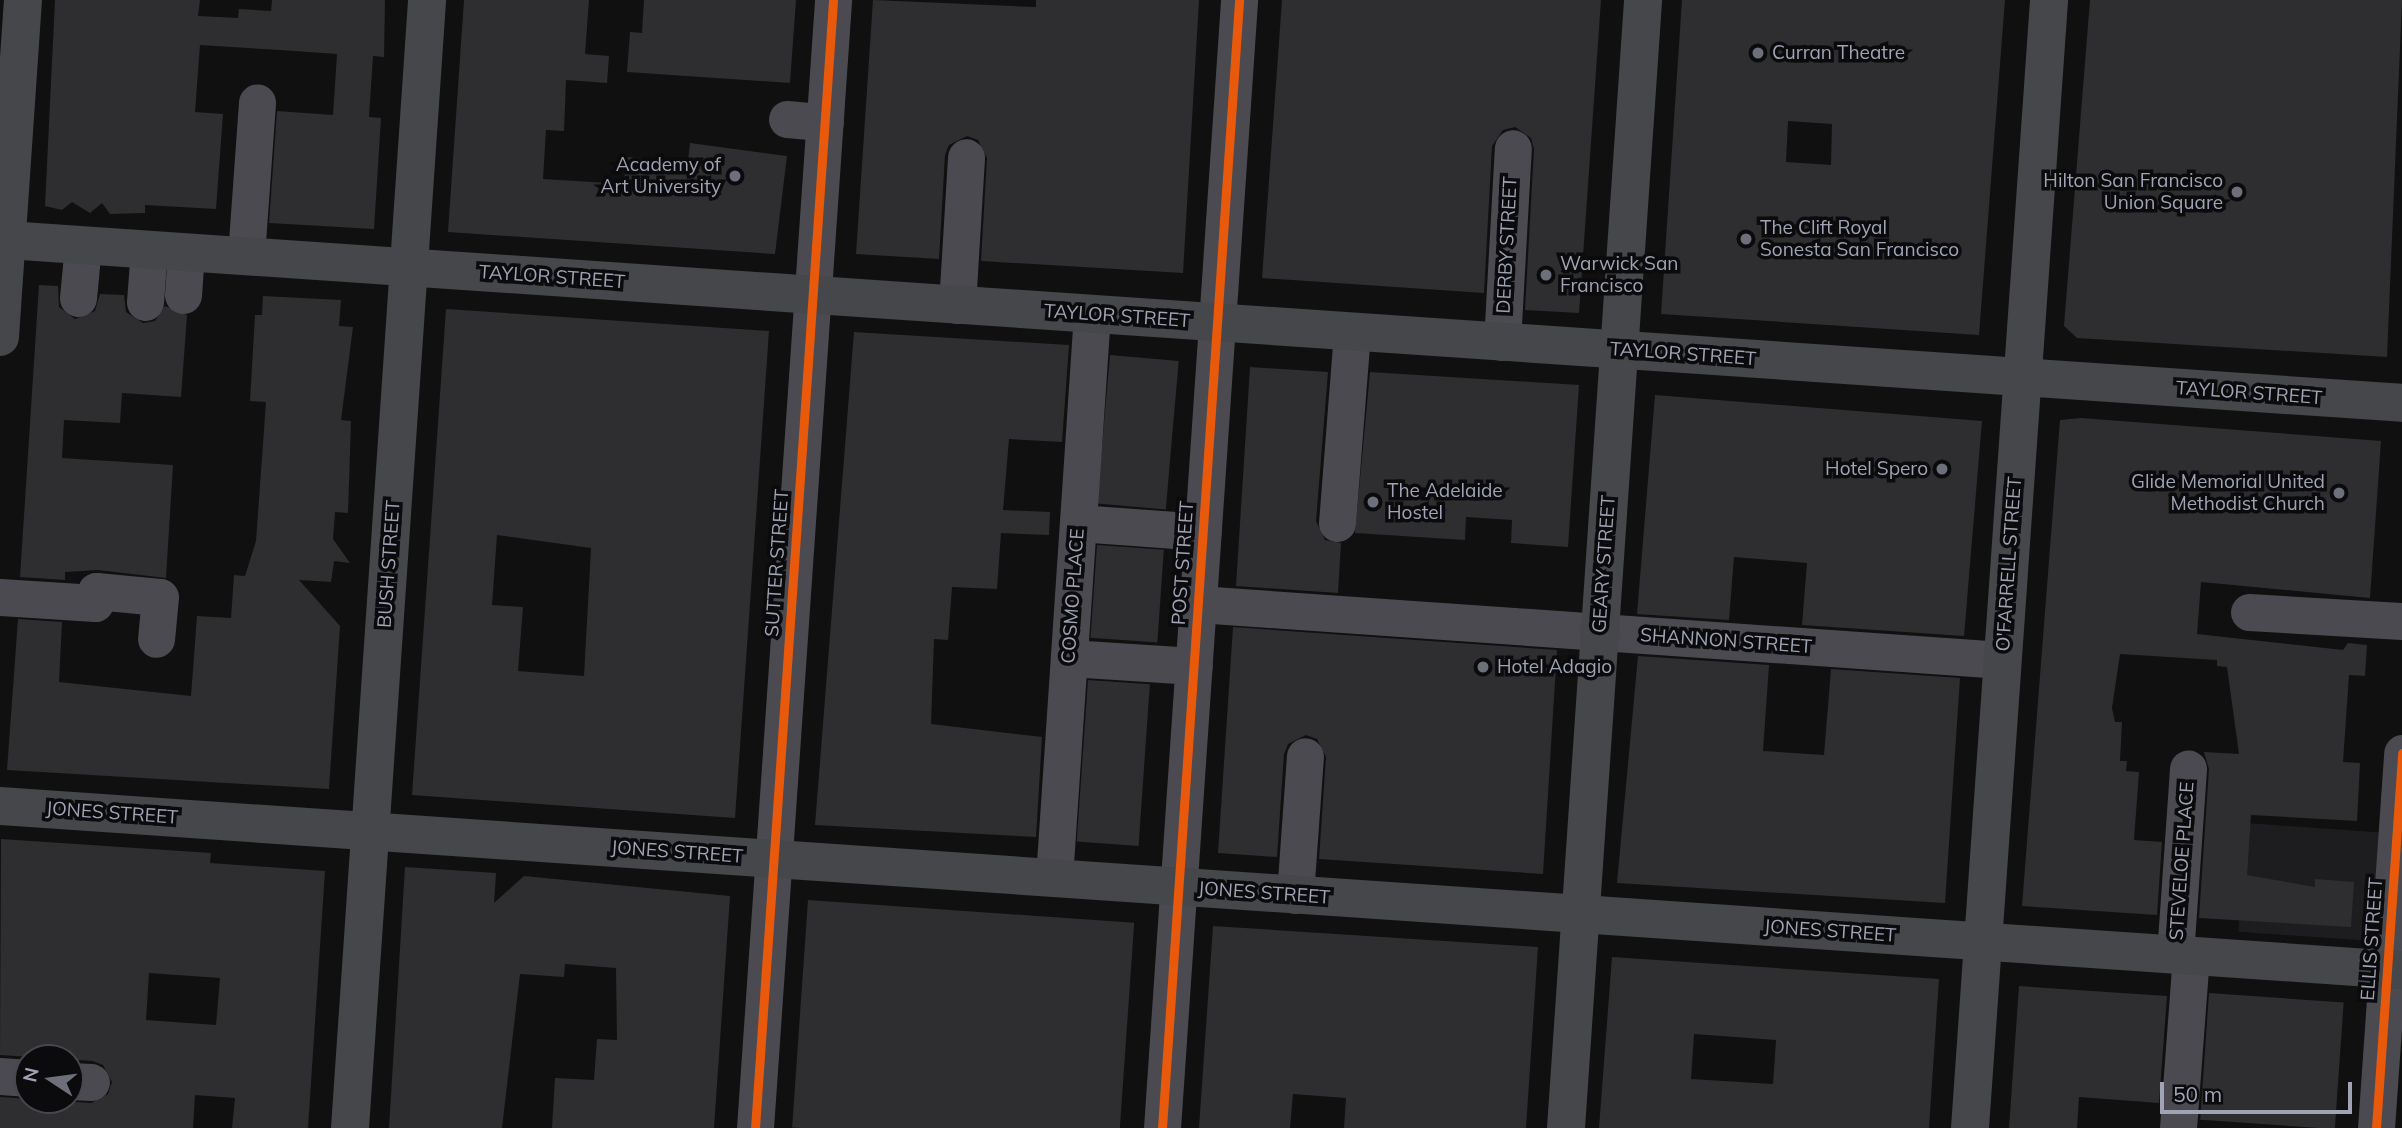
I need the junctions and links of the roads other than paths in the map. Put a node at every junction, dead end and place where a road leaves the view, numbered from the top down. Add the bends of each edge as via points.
1 (23, 0) edge
2 (427, 0) edge
3 (833, 0) edge
4 (1239, 0) edge
5 (1643, 0) edge
6 (2049, 0) edge
7 (257, 103) dead end
8 (787, 119) dead end
9 (825, 122) junction
10 (1513, 148) dead end
11 (966, 156) dead end
12 (4, 239) edge
13 (83, 245) junction
14 (167, 251) junction
15 (246, 256) junction
16 (409, 267) junction
17 (183, 295) dead end
18 (813, 295) junction
19 (78, 298) dead end
20 (145, 302) dead end
21 (957, 305) junction
22 (1093, 314) junction
23 (1217, 323) junction
24 (1352, 332) junction
25 (0, 337) edge
26 (1502, 342) junction
27 (1619, 350) junction
28 (2022, 378) junction
29 (2402, 403) edge
30 (1078, 523) junction
31 (1337, 523) dead end
32 (1203, 532) junction
33 (0, 597) edge
34 (1198, 604) junction
35 (2249, 612) dead end
36 (2402, 621) edge
37 (1600, 632) junction
38 (156, 639) dead end
39 (1069, 658) junction
40 (2003, 660) junction
41 (1194, 666) junction
42 (2402, 753) edge
43 (1305, 755) dead end
44 (2188, 768) dead end
45 (0, 806) edge
46 (370, 831) junction
47 (774, 859) junction
48 (1054, 878) junction
49 (1179, 886) junction
50 (1295, 895) junction
51 (1580, 914) junction
52 (1983, 942) junction
53 (2183, 955) junction
54 (2395, 970) edge
55 (350, 1128) edge
56 (755, 1128) edge
57 (1162, 1128) edge
58 (1566, 1128) edge
59 (1970, 1128) edge
60 (2178, 1128) edge
61 (2376, 1128) edge

1 - 12 main road
2 - 16 main road, BUSH STREET
3 - 9 street, SUTTER STREET
4 - 23 street, POST STREET
5 - 27 main road, GEARY STREET
6 - 28 main road, O'FARRELL STREET
7 - 15 street
8 - 9 street
9 - 18 street, SUTTER STREET
10 - 26 street, DERBY STREET
11 - 21 street
12 - 13 main road, TAYLOR STREET
12 - 25 main road
13 - 14 main road, TAYLOR STREET
13 - 19 street
14 - 15 main road, TAYLOR STREET
14 - 17 street
14 - 20 street
15 - 16 main road, TAYLOR STREET
16 - 18 main road, TAYLOR STREET
16 - 46 main road, BUSH STREET
18 - 21 main road, TAYLOR STREET
18 - 47 street, SUTTER STREET
21 - 22 main road, TAYLOR STREET
22 - 23 main road, TAYLOR STREET
22 - 30 street, COSMO PLACE
23 - 24 main road, TAYLOR STREET
23 - 32 street, POST STREET
24 - 26 main road, TAYLOR STREET
24 - 31 street
26 - 27 main road, TAYLOR STREET
27 - 28 main road, TAYLOR STREET
27 - 37 main road, GEARY STREET
28 - 29 main road, TAYLOR STREET
28 - 40 main road, O'FARRELL STREET
30 - 32 street
30 - 39 street, COSMO PLACE
32 - 34 street, POST STREET
33 - 38 street via 95,603 96,591 160,597
34 - 37 street, SHANNON STREET
34 - 41 street, POST STREET
35 - 36 street
37 - 40 street, SHANNON STREET
37 - 51 main road, GEARY STREET
39 - 41 street
39 - 48 street, COSMO PLACE
40 - 52 main road, O'FARRELL STREET
41 - 49 street, POST STREET
42 - 54 street, ELLIS STREET
43 - 50 street
44 - 53 street, STEVELOE PLACE
45 - 46 main road, JONES STREET
46 - 47 main road, JONES STREET
46 - 55 main road, BUSH STREET
47 - 48 main road, JONES STREET
47 - 56 street, SUTTER STREET
48 - 49 main road, JONES STREET
49 - 50 main road, JONES STREET
49 - 57 street, POST STREET
50 - 51 main road, JONES STREET
51 - 52 main road, JONES STREET
51 - 58 main road, GEARY STREET
52 - 53 main road, JONES STREET
52 - 59 main road, O'FARRELL STREET
53 - 54 main road, JONES STREET
53 - 60 street, STEVELOE PLACE
54 - 61 street, ELLIS STREET

